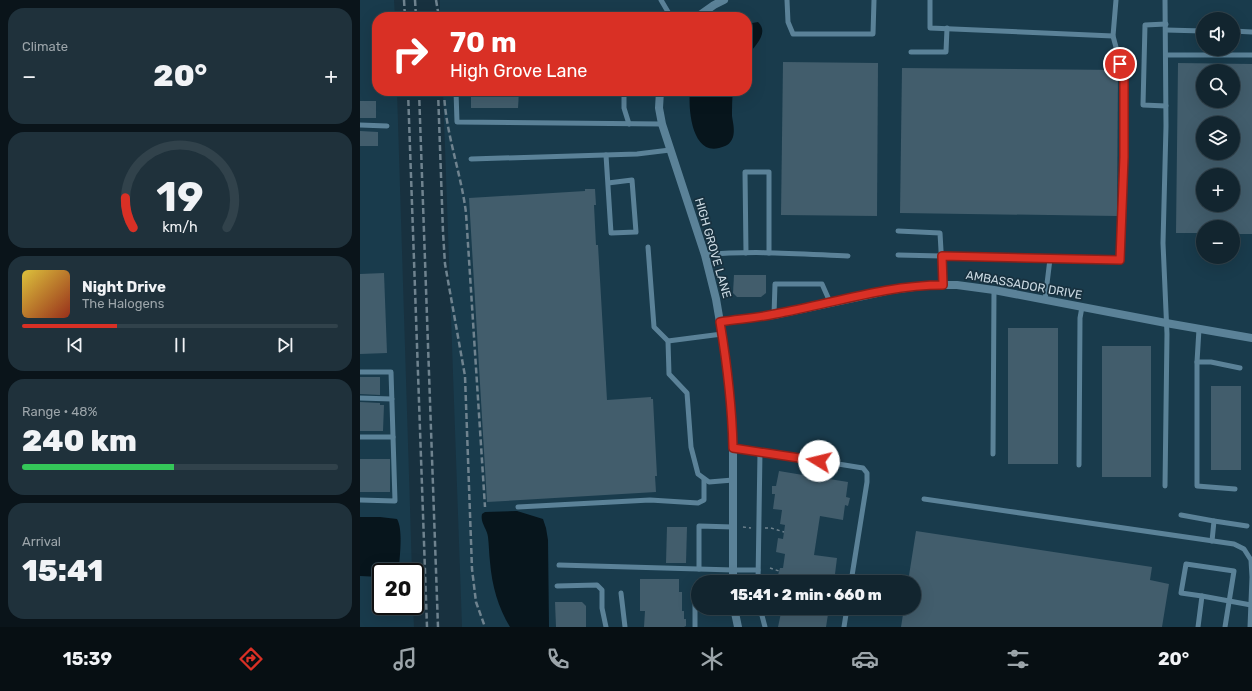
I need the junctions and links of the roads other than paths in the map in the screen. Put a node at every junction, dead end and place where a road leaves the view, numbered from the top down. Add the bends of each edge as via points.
1 (661, 0) edge
2 (724, 0) edge
3 (787, 0) edge
4 (874, 0) edge
5 (930, 0) edge
6 (1116, 0) edge
7 (1165, 0) edge
8 (713, 2) edge
9 (668, 12) edge
10 (702, 12) edge
11 (1166, 24) junction
12 (947, 28) junction
13 (1166, 30) junction
14 (1196, 31) edge
15 (1240, 31) edge
16 (1252, 32) edge
17 (1113, 36) junction
18 (912, 52) dead end
19 (1166, 55) junction
20 (1252, 55) edge
21 (456, 96) edge
22 (624, 96) edge
23 (660, 96) edge
24 (1166, 106) junction
25 (360, 124) edge
26 (630, 124) junction
27 (662, 124) junction
28 (387, 126) dead end
29 (670, 150) junction
30 (606, 155) junction
31 (471, 159) dead end
32 (608, 183) junction
33 (898, 232) dead end
34 (648, 247) dead end
35 (746, 253) junction
36 (769, 253) junction
37 (705, 255) junction
38 (898, 255) dead end
39 (848, 256) dead end
40 (942, 256) junction
41 (1050, 259) junction
42 (943, 285) junction
43 (994, 290) junction
44 (1045, 300) junction
45 (830, 302) junction
46 (1082, 307) junction
47 (774, 315) junction
48 (720, 322) junction
49 (1166, 323) junction
50 (1199, 328) junction
51 (722, 334) junction
52 (1252, 338) edge
53 (668, 341) junction
54 (1197, 362) junction
55 (1240, 368) dead end
56 (360, 372) edge
57 (360, 398) edge
58 (392, 399) junction
59 (360, 437) edge
60 (393, 437) junction
61 (733, 448) junction
62 (760, 452) junction
63 (993, 454) dead end
64 (1079, 465) dead end
65 (704, 478) junction
66 (733, 480) junction
67 (1165, 486) dead end
68 (1235, 489) dead end
69 (924, 499) dead end
70 (360, 500) edge
71 (518, 507) dead end
72 (1181, 515) dead end
73 (1214, 521) junction
74 (1247, 526) dead end
75 (733, 527) junction
76 (1212, 541) junction
77 (559, 565) dead end
78 (699, 570) junction
79 (733, 570) junction
80 (758, 570) junction
81 (733, 575) edge
82 (758, 575) edge
83 (852, 575) edge
84 (557, 586) dead end
85 (621, 593) dead end
86 (1202, 596) junction
87 (1230, 600) junction
88 (1251, 606) junction
89 (695, 615) edge
90 (735, 615) edge
91 (762, 615) edge
92 (846, 615) edge
93 (606, 627) edge
94 (625, 627) edge
95 (695, 627) edge
96 (738, 627) edge
97 (765, 627) edge
98 (844, 627) edge
99 (1198, 627) edge
100 (1225, 627) edge
101 (1250, 627) edge

1 - 9 lane
2 - 8 street
3 - 4 lane via 788,22 793,34 873,34
5 - 12 lane via 930,28
6 - 17 lane
7 - 11 lane
8 - 10 street
11 - 13 lane
11 - 24 lane via 1145,25 1143,105
12 - 17 lane
12 - 18 lane via 946,52
13 - 14 lane
13 - 19 lane
15 - 16 lane
17 - 41 lane via 1124,78 1120,260
19 - 20 lane
19 - 24 lane
21 - 26 lane via 457,122
22 - 26 lane via 624,108
23 - 27 street, HIGH GROVE LANE
24 - 49 lane via 1163,243
25 - 28 lane
26 - 27 lane
27 - 29 street, HIGH GROVE LANE
29 - 30 lane
29 - 37 street, HIGH GROVE LANE
30 - 31 lane
30 - 32 lane
32 - 32 lane via 611,233 636,232 632,180
33 - 40 lane via 940,232
34 - 53 lane via 654,327
35 - 36 lane
35 - 36 lane via 745,172 769,172
35 - 37 lane
36 - 39 lane
37 - 48 street, HIGH GROVE LANE
38 - 40 lane
40 - 41 lane
40 - 42 lane
41 - 44 lane
42 - 43 street, AMBASSADOR DRIVE
42 - 45 street, AMBASSADOR DRIVE via 911,286
43 - 44 street, AMBASSADOR DRIVE
43 - 63 lane
44 - 46 street, AMBASSADOR DRIVE
45 - 47 street, AMBASSADOR DRIVE
45 - 47 lane via 822,284 775,284
46 - 49 street, AMBASSADOR DRIVE
46 - 64 lane
47 - 48 street, AMBASSADOR DRIVE
48 - 51 street, HIGH GROVE LANE
49 - 50 street, AMBASSADOR DRIVE
49 - 67 lane
50 - 52 street, AMBASSADOR DRIVE
50 - 54 lane
51 - 53 lane
51 - 61 street, HIGH GROVE LANE via 732,411
53 - 65 lane via 669,374 687,392 691,447 698,474
54 - 55 lane
54 - 68 lane via 1197,486
56 - 58 lane via 391,372
57 - 58 lane
58 - 60 lane
59 - 60 lane
60 - 70 lane via 395,500
61 - 62 lane
61 - 66 street, HIGH GROVE LANE
62 - 80 lane
62 - 83 lane via 863,468 867,473
65 - 66 lane via 710,482
65 - 71 lane via 704,500 698,503 650,500
66 - 75 street, HIGH GROVE LANE
69 - 76 lane
72 - 73 lane
73 - 74 lane
73 - 76 lane
75 - 78 lane via 699,526
75 - 79 street, HIGH GROVE LANE
76 - 88 lane via 1234,544 1244,549 1251,560
77 - 78 lane
78 - 79 lane
79 - 80 lane
79 - 81 street, HIGH GROVE LANE
80 - 82 lane
84 - 93 lane via 597,585 602,590
85 - 94 lane
86 - 87 lane
86 - 87 lane via 1181,593 1186,564 1234,571
86 - 99 lane
87 - 88 lane
87 - 100 lane
88 - 101 lane
89 - 95 lane
90 - 96 street
91 - 97 lane
92 - 98 lane

